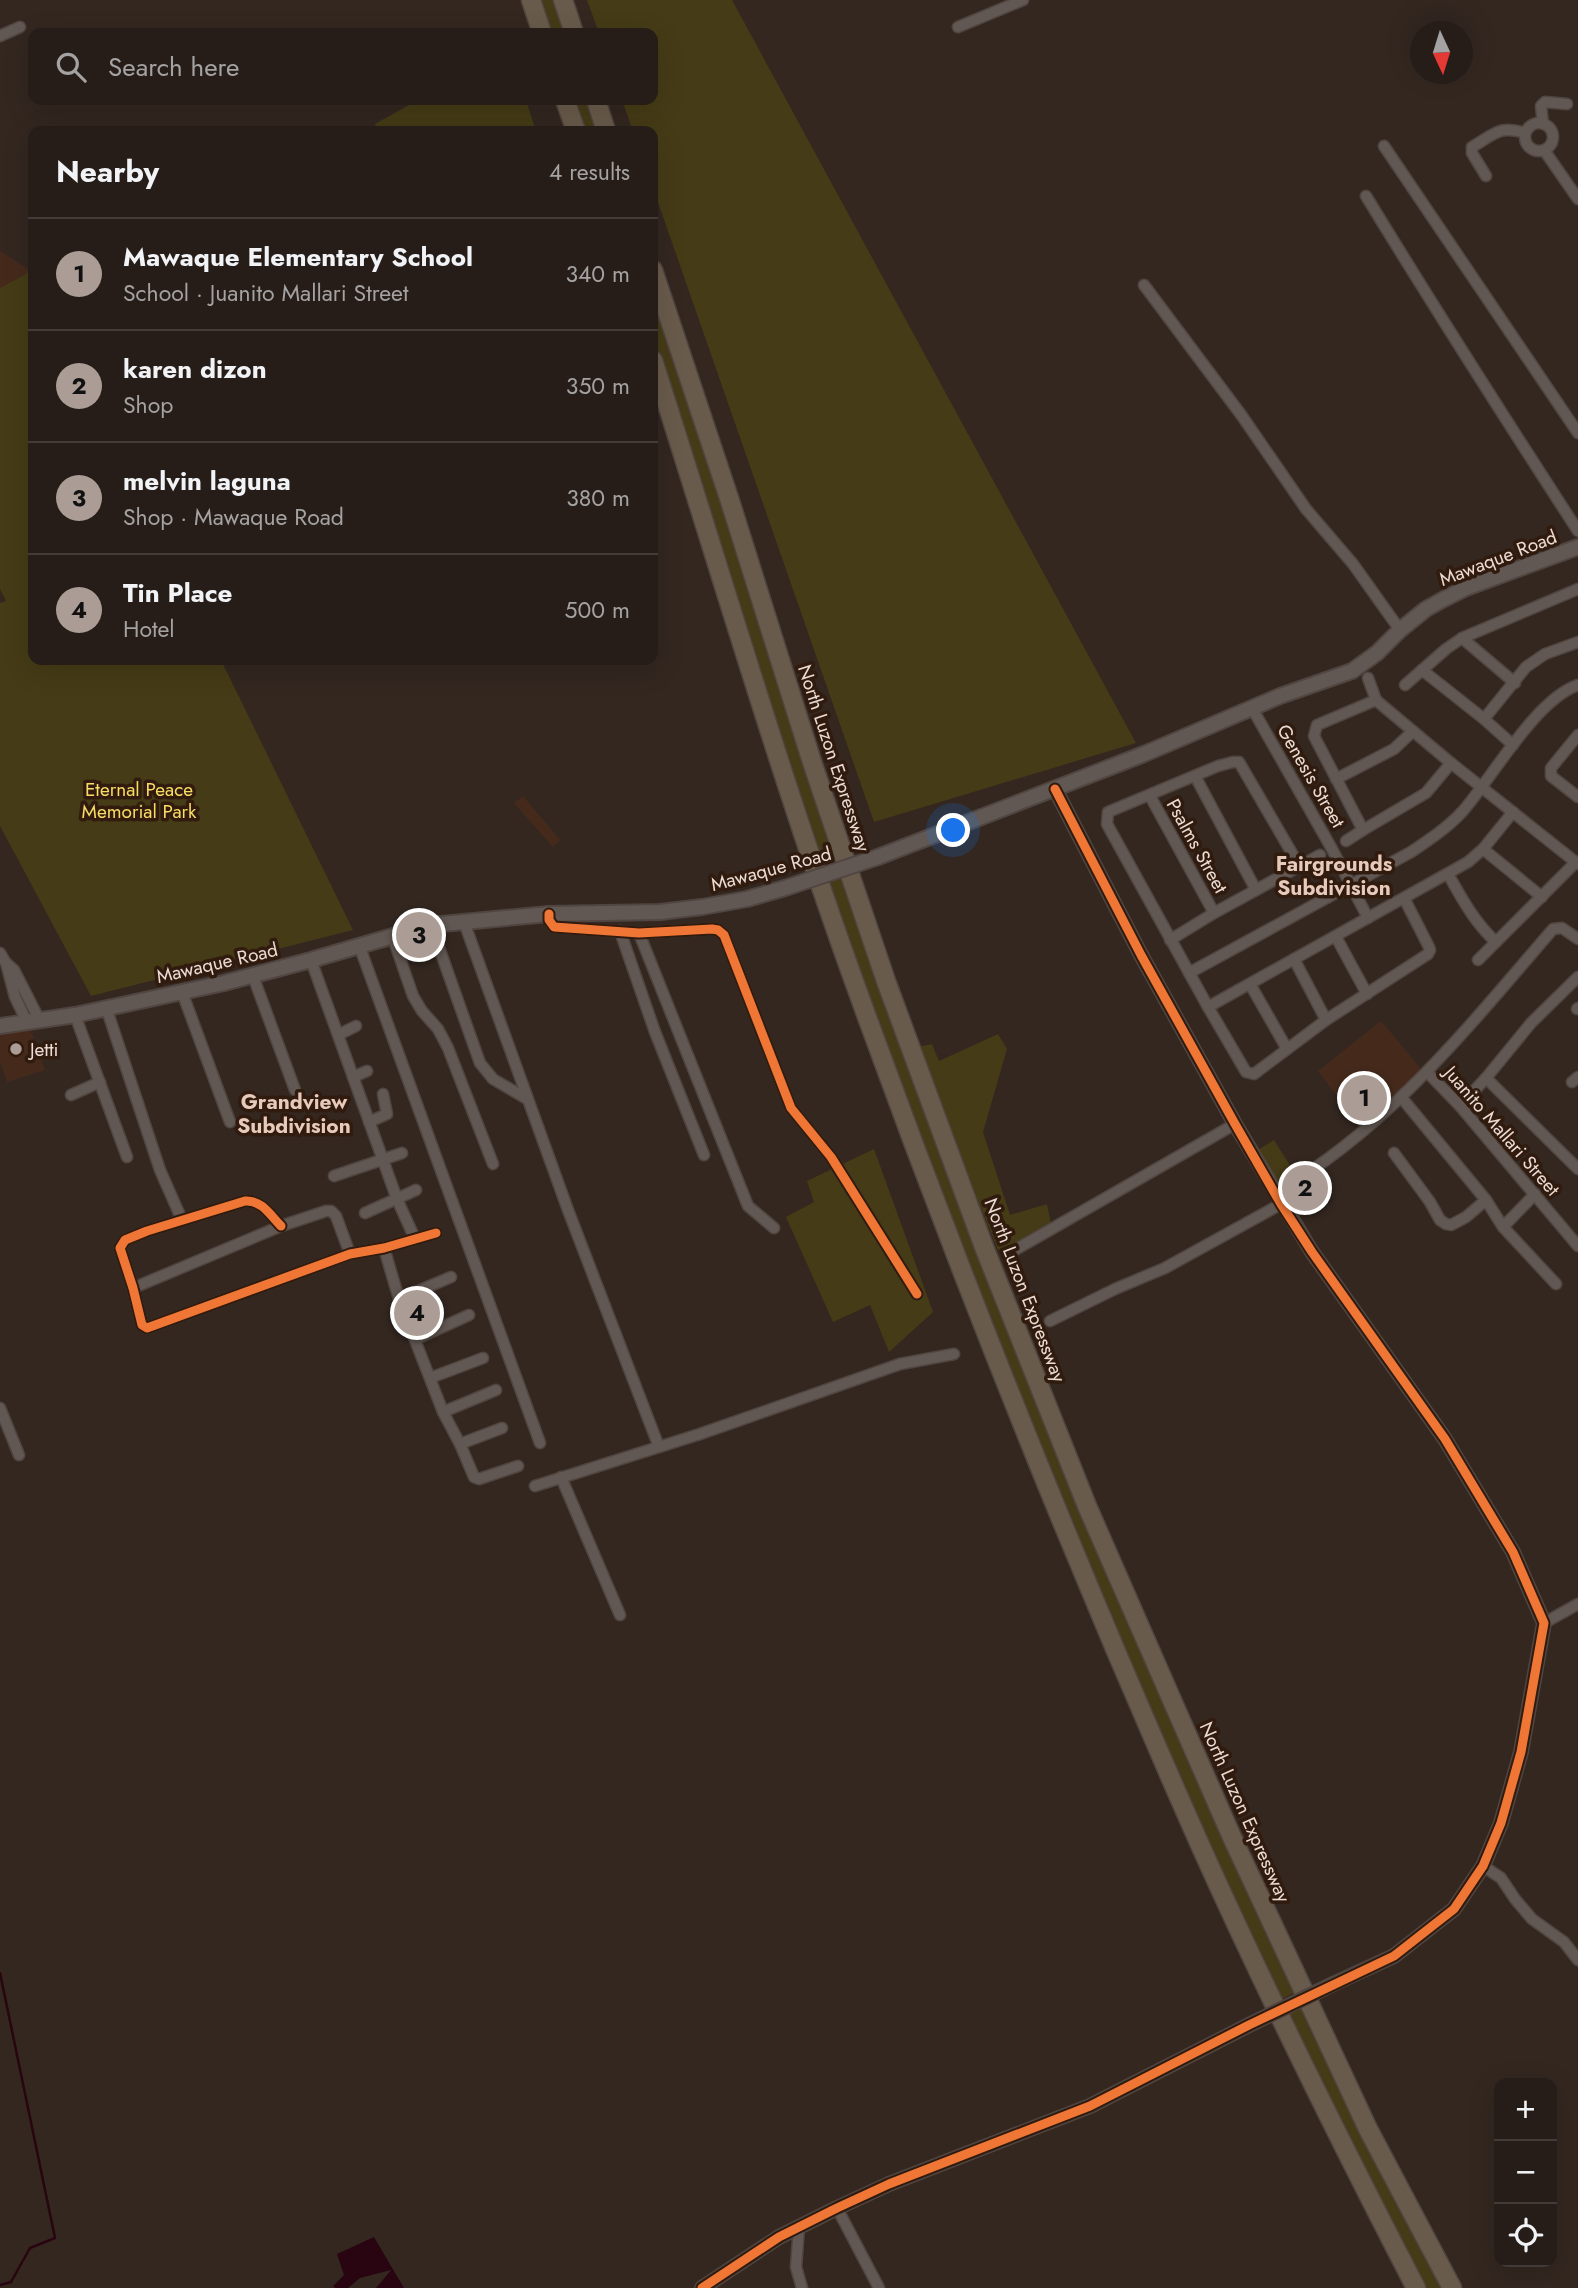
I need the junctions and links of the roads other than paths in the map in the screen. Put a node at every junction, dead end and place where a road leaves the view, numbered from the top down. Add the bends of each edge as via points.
1 (531, 0) edge
2 (563, 0) edge
3 (1023, 0) edge
4 (20, 27) dead end
5 (958, 27) dead end
6 (540, 28) edge
7 (572, 28) edge
8 (0, 36) edge
9 (1567, 104) dead end
10 (567, 105) edge
11 (598, 105) edge
12 (1543, 124) junction
13 (574, 126) edge
14 (604, 126) edge
15 (1525, 133) junction
16 (1384, 146) dead end
17 (1544, 150) junction
18 (1486, 176) dead end
19 (1366, 196) dead end
20 (1578, 200) edge
21 (658, 285) edge
22 (1144, 285) dead end
23 (658, 376) edge
24 (1578, 433) edge
25 (1578, 531) edge
26 (1578, 547) edge
27 (1578, 589) edge
28 (1400, 630) junction
29 (1462, 638) junction
30 (1578, 642) edge
31 (1422, 670) junction
32 (1368, 678) dead end
33 (1515, 683) junction
34 (1405, 685) dead end
35 (1578, 685) edge
36 (1376, 700) junction
37 (1252, 708) junction
38 (1484, 719) junction
39 (1413, 731) junction
40 (1578, 735) edge
41 (1513, 745) junction
42 (1451, 763) junction
43 (1195, 776) junction
44 (1336, 779) junction
45 (1483, 787) junction
46 (1055, 789) junction
47 (1150, 796) junction
48 (1578, 797) edge
49 (1513, 812) junction
50 (1363, 830) junction
51 (1346, 841) dead end
52 (1483, 849) junction
53 (1320, 855) dead end
54 (1577, 863) edge
55 (1300, 867) junction
56 (1448, 874) junction
57 (1351, 884) junction
58 (1256, 890) junction
59 (1542, 897) junction
60 (1404, 898) junction
61 (1214, 912) junction
62 (549, 914) junction
63 (1367, 918) junction
64 (464, 922) junction
65 (431, 925) junction
66 (620, 931) junction
67 (639, 933) junction
68 (392, 936) junction
69 (1336, 937) junction
70 (1578, 939) edge
71 (1170, 940) junction
72 (1496, 942) junction
73 (359, 945) junction
74 (0, 953) edge
75 (1294, 959) junction
76 (1478, 960) dead end
77 (311, 961) junction
78 (1189, 973) junction
79 (253, 976) junction
80 (1578, 977) edge
81 (1250, 984) junction
82 (183, 992) junction
83 (1367, 994) junction
84 (106, 1007) junction
85 (1208, 1007) junction
86 (75, 1015) junction
87 (1326, 1020) junction
88 (34, 1021) junction
89 (0, 1026) edge
90 (356, 1026) dead end
91 (338, 1035) junction
92 (1287, 1049) junction
93 (367, 1072) dead end
94 (1426, 1072) junction
95 (352, 1077) junction
96 (1486, 1078) junction
97 (100, 1082) junction
98 (295, 1090) dead end
99 (383, 1094) dead end
100 (71, 1095) dead end
101 (1401, 1097) junction
102 (527, 1098) junction
103 (1460, 1106) junction
104 (230, 1122) dead end
105 (369, 1122) junction
106 (1235, 1124) junction
107 (402, 1153) dead end
108 (1394, 1153) dead end
109 (704, 1155) dead end
110 (127, 1157) dead end
111 (382, 1158) junction
112 (493, 1164) dead end
113 (1578, 1169) edge
114 (334, 1177) dead end
115 (416, 1190) dead end
116 (1535, 1194) junction
117 (397, 1199) junction
118 (1278, 1199) junction
119 (1486, 1200) junction
120 (365, 1213) dead end
121 (182, 1220) junction
122 (281, 1226) junction
123 (1503, 1227) junction
124 (774, 1228) dead end
125 (436, 1233) dead end
126 (415, 1239) junction
127 (1578, 1246) edge
128 (384, 1248) junction
129 (1013, 1251) dead end
130 (350, 1254) junction
131 (451, 1277) dead end
132 (1556, 1284) dead end
133 (133, 1288) junction
134 (917, 1294) dead end
135 (399, 1299) junction
136 (469, 1315) dead end
137 (1050, 1321) dead end
138 (416, 1339) junction
139 (954, 1354) dead end
140 (483, 1358) dead end
141 (430, 1378) junction
142 (496, 1390) dead end
143 (0, 1408) edge
144 (443, 1412) junction
145 (502, 1428) dead end
146 (540, 1443) dead end
147 (460, 1444) junction
148 (659, 1447) junction
149 (19, 1455) dead end
150 (518, 1466) dead end
151 (561, 1477) junction
152 (535, 1486) dead end
153 (1578, 1604) edge
154 (620, 1615) dead end
155 (1544, 1623) junction
156 (1483, 1866) junction
157 (1578, 1960) edge
158 (837, 2208) junction
159 (799, 2227) junction
160 (702, 2288) edge
161 (802, 2288) edge
162 (879, 2288) edge
163 (1416, 2288) edge
164 (1452, 2288) edge

1 - 6 highway
2 - 7 highway
3 - 5 street
4 - 8 street
9 - 12 street via 1545,102 1541,106
10 - 13 highway
11 - 14 highway
12 - 15 street via 1534,124
12 - 17 street via 1552,134 1551,144
15 - 17 street via 1527,145
15 - 18 street via 1501,130 1472,147
16 - 24 street
17 - 20 street
19 - 25 street
21 - 164 highway, North Luzon Expressway via 886,981 984,1247 1087,1506 1231,1835 1368,2129
22 - 28 street
23 - 163 highway via 796,811 955,1256 1059,1515 1203,1850
26 - 28 main road, Mawaque Road via 1466,588 1426,609
27 - 29 street
28 - 37 main road, Mawaque Road via 1352,671
29 - 31 street
29 - 33 street
30 - 33 street via 1535,660
31 - 34 street
31 - 38 street
32 - 36 street
33 - 38 street
35 - 41 street via 1549,702
36 - 39 street
36 - 44 street via 1317,725 1314,736
37 - 46 main road, Mawaque Road
37 - 57 street, Genesis Street
38 - 41 street
39 - 42 street
39 - 44 street via 1394,750
40 - 48 street via 1550,772
41 - 45 street
42 - 45 street
42 - 50 street via 1426,793
43 - 47 street
43 - 55 street via 1233,762 1241,765
43 - 58 street
44 - 50 street
45 - 49 street
45 - 57 street via 1441,832
46 - 62 main road, Mawaque Road, bridge via 878,857 747,899 660,912
46 - 106 street
47 - 61 street, Psalms Street
47 - 71 street via 1108,812 1106,817
49 - 52 street
49 - 54 street
50 - 51 street
52 - 56 street
52 - 59 street
53 - 55 street
54 - 59 street
55 - 58 street
56 - 60 street
56 - 72 street via 1465,905
57 - 63 street, Genesis Street
57 - 78 street
58 - 61 street
59 - 72 street
60 - 63 street
60 - 83 street via 1430,950
61 - 71 street
62 - 64 main road, Mawaque Road
62 - 66 street via 554,927
63 - 69 street
64 - 65 main road, Mawaque Road
64 - 102 street
65 - 68 main road, Mawaque Road
65 - 102 street via 480,1063 494,1079
66 - 67 street
66 - 109 street
67 - 124 street via 748,1206
67 - 134 street via 712,929 724,935 791,1108 831,1157
68 - 73 main road, Mawaque Road
68 - 112 street via 413,996 449,1048
69 - 75 street
69 - 83 street
70 - 94 street via 1562,928 1553,929
71 - 78 street
72 - 76 street
73 - 77 main road, Mawaque Road
73 - 146 street
74 - 88 street via 15,997
75 - 81 street
75 - 87 street
77 - 79 main road, Mawaque Road
77 - 91 street
78 - 85 street
79 - 82 main road, Mawaque Road
79 - 98 street
80 - 96 street via 1531,1023
81 - 85 street
81 - 92 street
82 - 84 main road, Mawaque Road
82 - 104 street
83 - 87 street
84 - 86 main road, Mawaque Road
84 - 121 street via 160,1170
85 - 92 street via 1246,1072 1254,1074
86 - 88 main road, Mawaque Road
86 - 97 street
87 - 92 street
88 - 89 main road, Mawaque Road
90 - 91 street
91 - 95 street
93 - 95 street
94 - 101 street
94 - 103 street, Juanito Mallari Street
95 - 105 street
96 - 103 street
96 - 113 street
97 - 100 street
97 - 110 street
99 - 105 street via 387,1114
101 - 118 street
101 - 119 street
102 - 148 street
103 - 116 street, Juanito Mallari Street
105 - 111 street
106 - 118 street
106 - 129 street
107 - 111 street
108 - 119 street via 1446,1224 1466,1217
111 - 114 street
111 - 117 street
115 - 117 street
116 - 123 street
116 - 127 street, Juanito Mallari Street
117 - 120 street
117 - 126 street
118 - 137 street via 1165,1268
118 - 155 street via 1445,1440 1513,1552
119 - 123 street
121 - 122 street via 254,1200
121 - 133 street via 121,1244
122 - 130 street via 331,1211
122 - 133 street
123 - 132 street
125 - 126 street
126 - 128 street
128 - 130 street
128 - 135 street
130 - 133 street via 148,1328 142,1325
131 - 135 street
135 - 138 street
136 - 138 street
138 - 141 street
139 - 148 street via 900,1364
140 - 141 street
141 - 144 street
142 - 144 street
143 - 149 street
144 - 147 street
145 - 147 street
147 - 150 street via 476,1480
148 - 151 street
151 - 152 street
151 - 154 street
153 - 155 street
155 - 156 street via 1521,1752
156 - 157 street via 1501,1878 1532,1919 1564,1942
156 - 158 street, bridge via 1454,1909 1394,1956 1090,2106 889,2183
158 - 159 street
158 - 162 street
159 - 160 street
159 - 161 street via 796,2267

